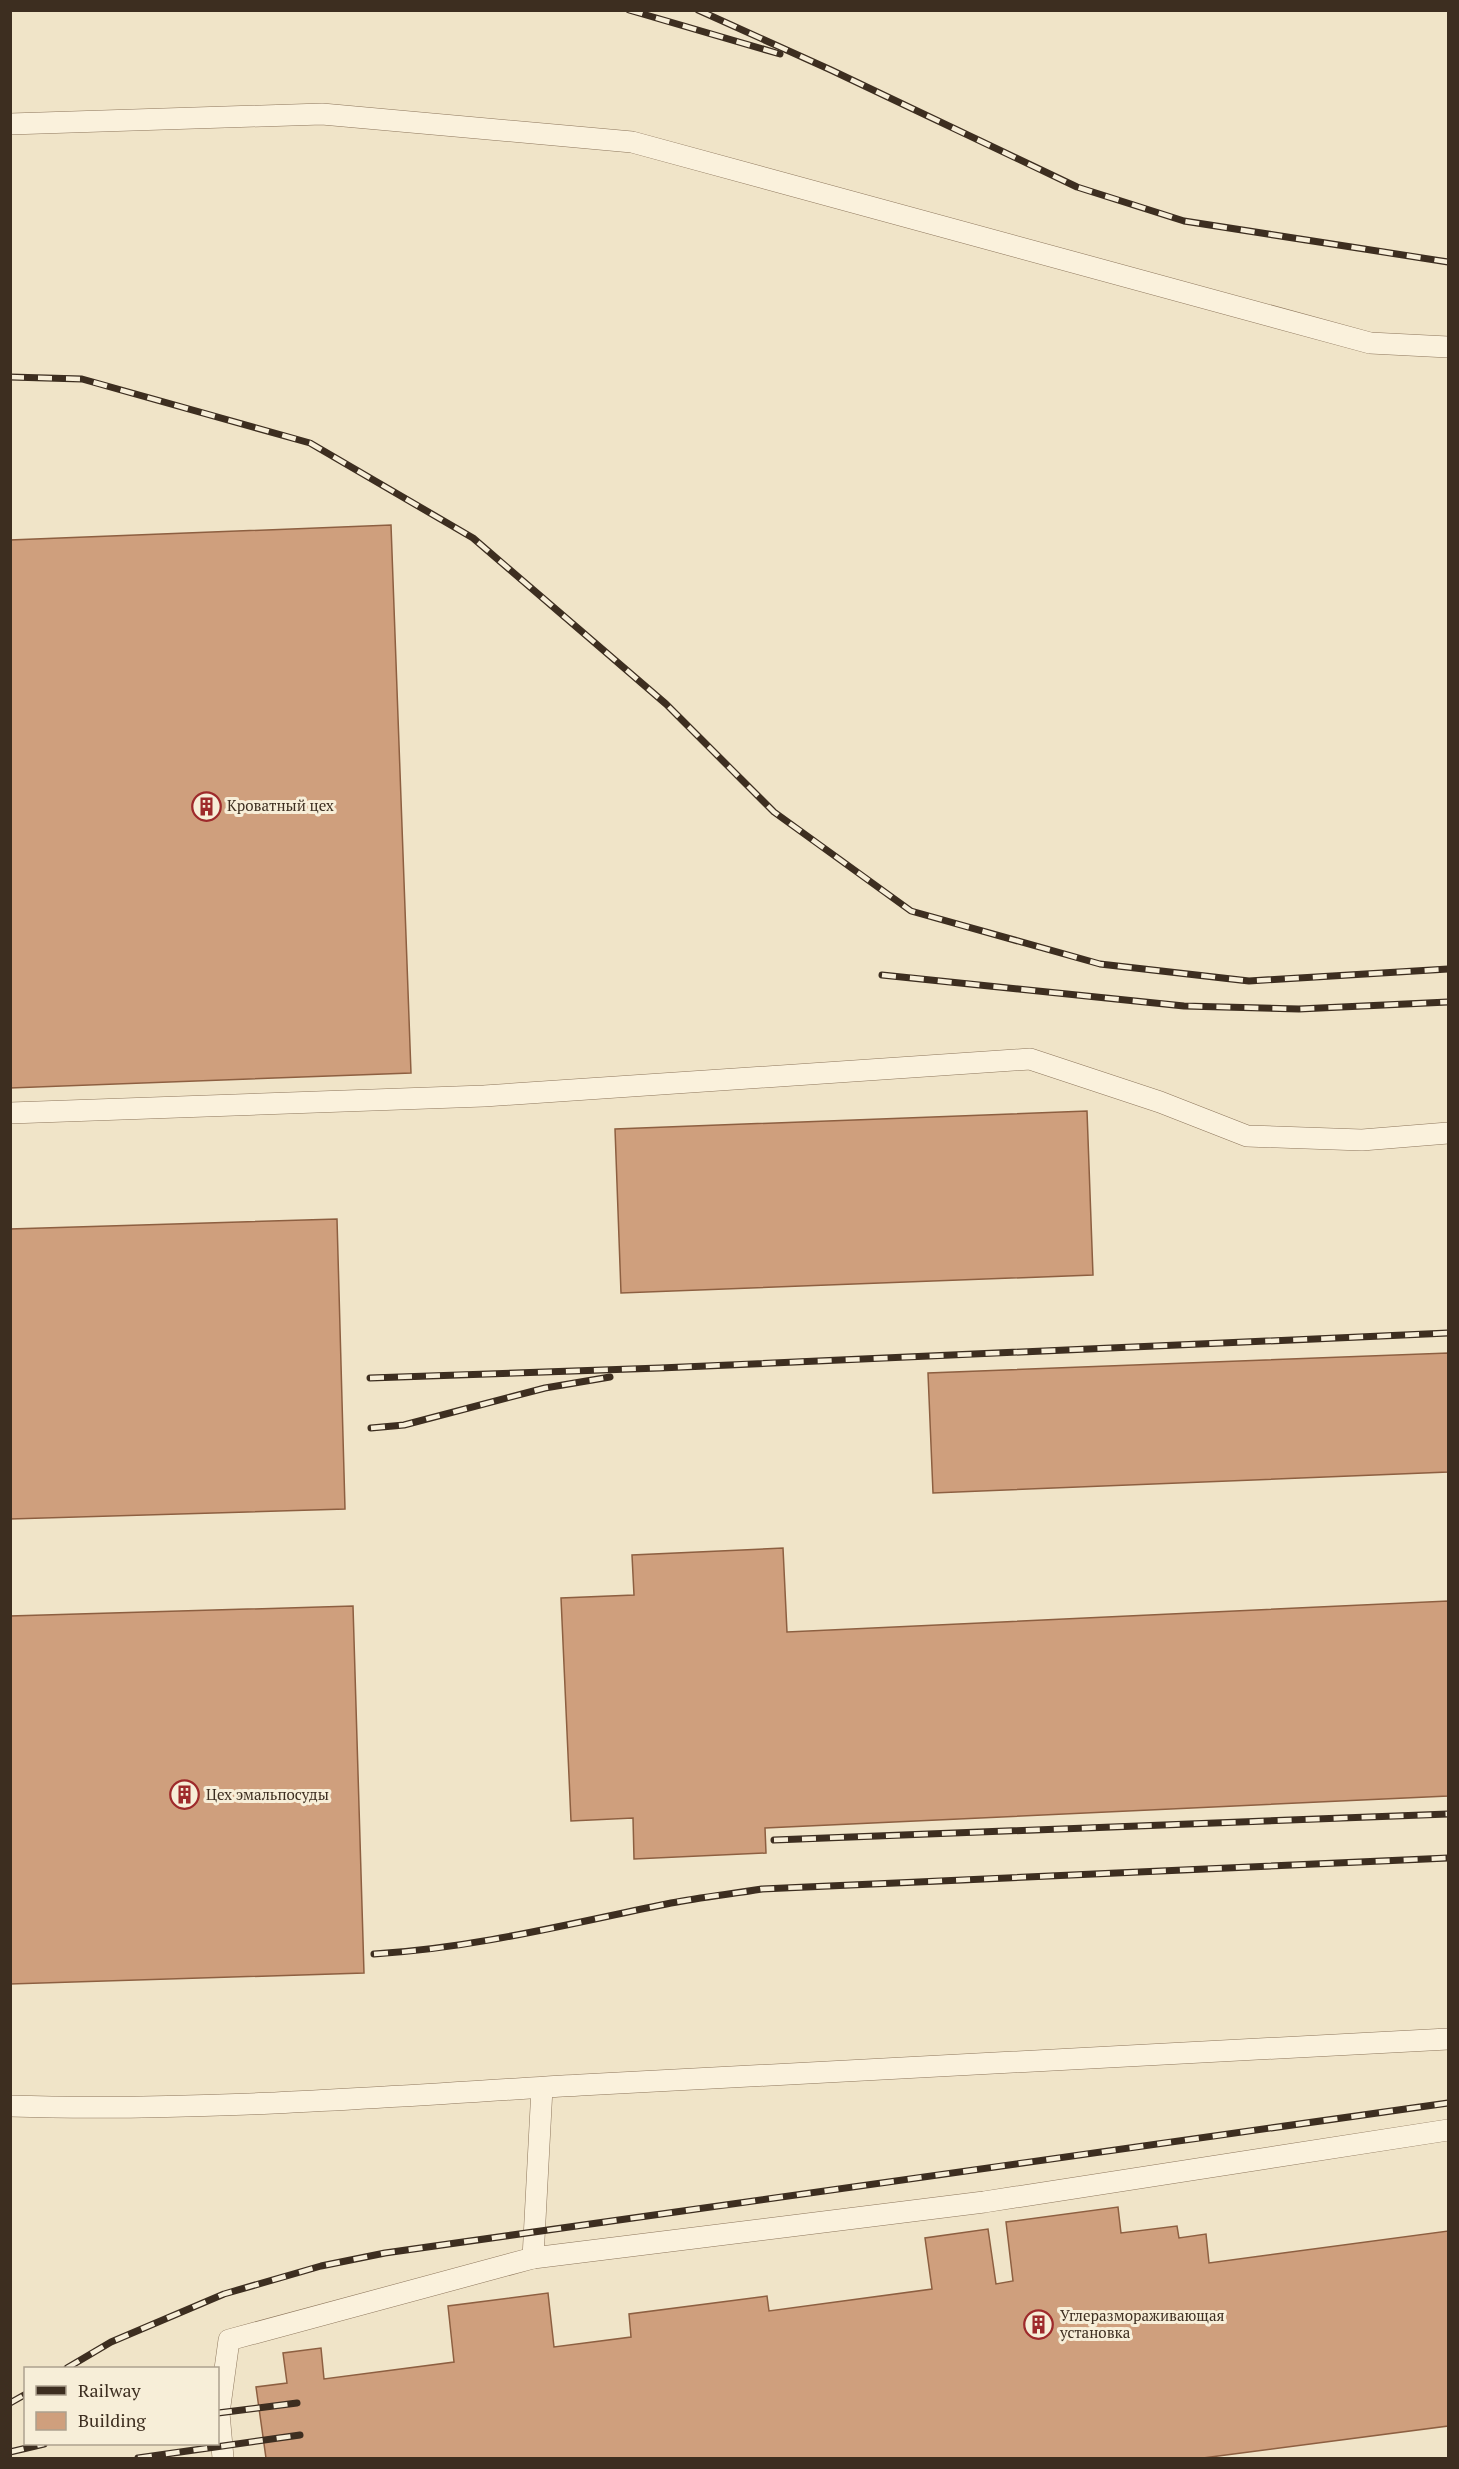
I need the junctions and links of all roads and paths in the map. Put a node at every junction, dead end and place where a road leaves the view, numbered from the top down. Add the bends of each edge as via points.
1 (10, 124) edge
2 (1449, 347) edge
3 (10, 1113) edge
4 (1449, 1133) edge
5 (1449, 2039) edge
6 (542, 2088) junction
7 (10, 2106) edge
8 (1449, 2130) edge
9 (533, 2258) junction
10 (224, 2458) edge

1 - 2 lane via 322,114 632,141 1370,343
3 - 4 lane via 484,1096 1030,1059 1247,1136 1362,1140
5 - 6 lane
6 - 7 lane via 349,2101
6 - 9 lane
8 - 9 lane via 984,2202
9 - 10 lane via 229,2340 219,2413

